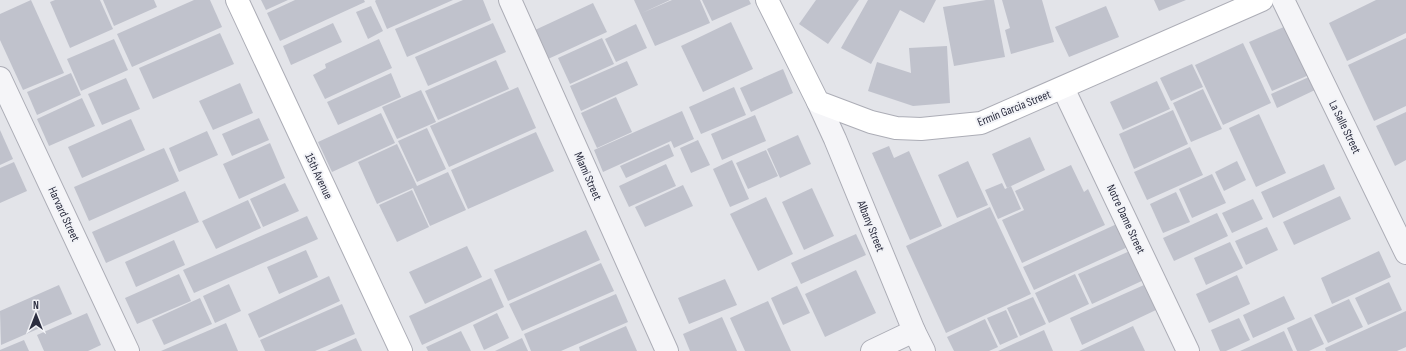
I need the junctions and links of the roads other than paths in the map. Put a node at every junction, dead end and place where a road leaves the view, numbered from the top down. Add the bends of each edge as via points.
1 (237, 0) edge
2 (510, 0) edge
3 (768, 0) edge
4 (1262, 0) edge
5 (1283, 0) edge
6 (0, 78) edge
7 (1063, 88) junction
8 (818, 102) junction
9 (1406, 253) edge
10 (914, 331) junction
11 (128, 351) edge
12 (402, 351) edge
13 (667, 351) edge
14 (872, 351) edge
15 (924, 351) edge
16 (1188, 351) edge

1 - 12 street, 15th Avenue
2 - 13 street, Miami Street
3 - 8 street
4 - 7 street, Ermin Garcia Street
5 - 9 street, La Salle Street
6 - 11 street, Harvard Street
7 - 8 street, Ermin Garcia Street via 981,124 922,129 896,128 871,122
7 - 16 street, Notre Dame Street
8 - 10 street, Albany Street
10 - 14 street
10 - 15 street, Albany Street

